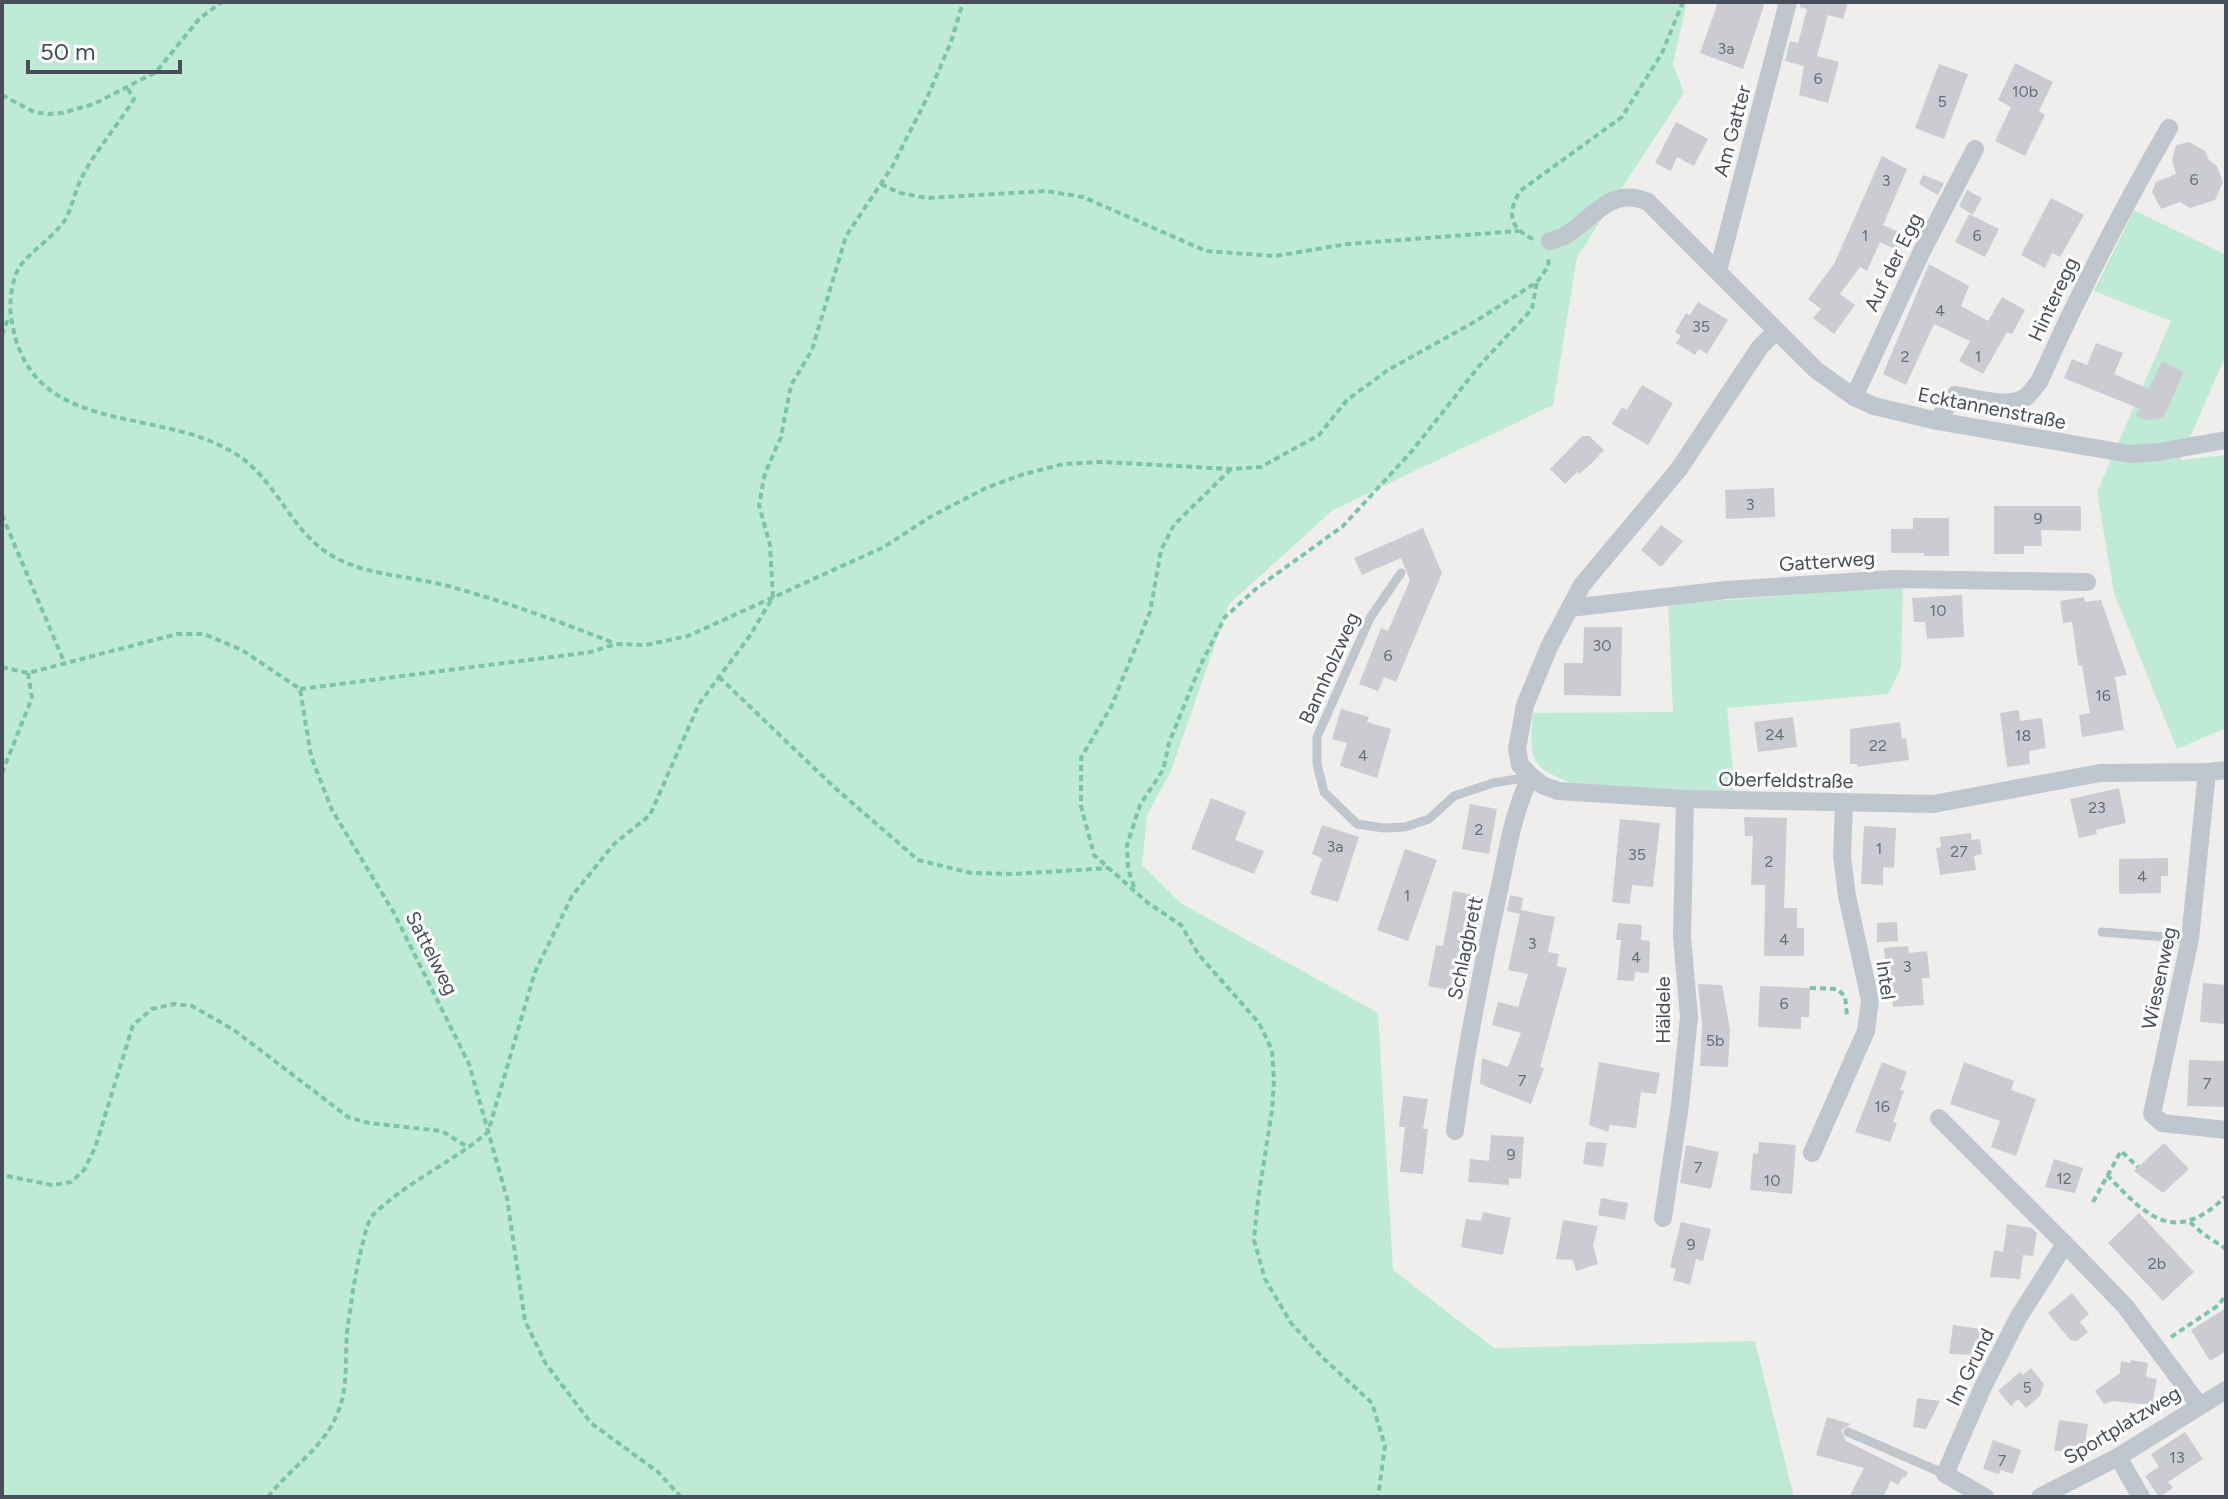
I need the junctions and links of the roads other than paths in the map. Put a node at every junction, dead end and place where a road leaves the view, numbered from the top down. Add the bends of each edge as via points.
1 (1788, 2) edge
2 (2169, 128) dead end
3 (1975, 149) dead end
4 (1550, 241) road end
5 (1718, 271) junction
6 (1776, 331) junction
7 (1854, 397) junction
8 (1937, 421) junction
9 (2226, 440) edge
10 (1401, 573) dead end
11 (2087, 582) dead end
12 (1570, 608) junction
13 (2216, 771) edge
14 (1531, 776) junction
15 (1685, 799) junction
16 (1844, 804) junction
17 (2102, 932) dead end
18 (2190, 939) junction
19 (1939, 1118) dead end
20 (2226, 1130) edge
21 (1455, 1131) dead end
22 (1812, 1153) dead end
23 (1663, 1218) dead end
24 (2065, 1244) junction
25 (2226, 1390) edge
26 (2199, 1405) junction
27 (1848, 1432) dead end
28 (2118, 1457) junction
29 (1945, 1474) junction
30 (1985, 1497) edge
31 (2040, 1497) edge
32 (2141, 1497) edge

1 - 5 street, Am Gatter
2 - 8 street, Hinteregg via 2028,396 2002,402 1955,395
3 - 7 street, Auf der Egg
4 - 5 street, Ecktannenstraße via 1562,239 1604,205 1625,196 1639,198
5 - 6 street, Ecktannenstraße
6 - 7 street, Ecktannenstraße
6 - 12 street via 1679,469 1582,585
7 - 8 street, Ecktannenstraße
8 - 9 street, Ecktannenstraße via 2130,454
10 - 14 lane, Bannholzweg via 1370,618 1317,737 1324,792 1357,824 1405,827 1429,819 1454,796
11 - 12 street, Gatterweg via 1895,579 1726,590
12 - 14 street via 1549,647 1520,726 1520,765
13 - 16 street, Oberfeldstraße via 2100,773 1933,804
13 - 18 street, Wiesenweg
14 - 15 street, Oberfeldstraße via 1558,791
14 - 21 street, Schlagbrett via 1519,800 1493,920
15 - 16 street, Oberfeldstraße
15 - 23 street, Häldele via 1682,937 1689,1017
16 - 22 street, Intel via 1843,870 1870,1000 1866,1031
17 - 18 lane
18 - 20 street, Wiesenweg via 2152,1114 2162,1123
19 - 24 street
24 - 26 street via 2125,1306
24 - 29 street, Im Grund via 2018,1318
25 - 26 street, Sportplatzweg
26 - 28 street, Sportplatzweg
27 - 29 lane
28 - 31 street, Sportplatzweg
28 - 32 street
29 - 30 street

